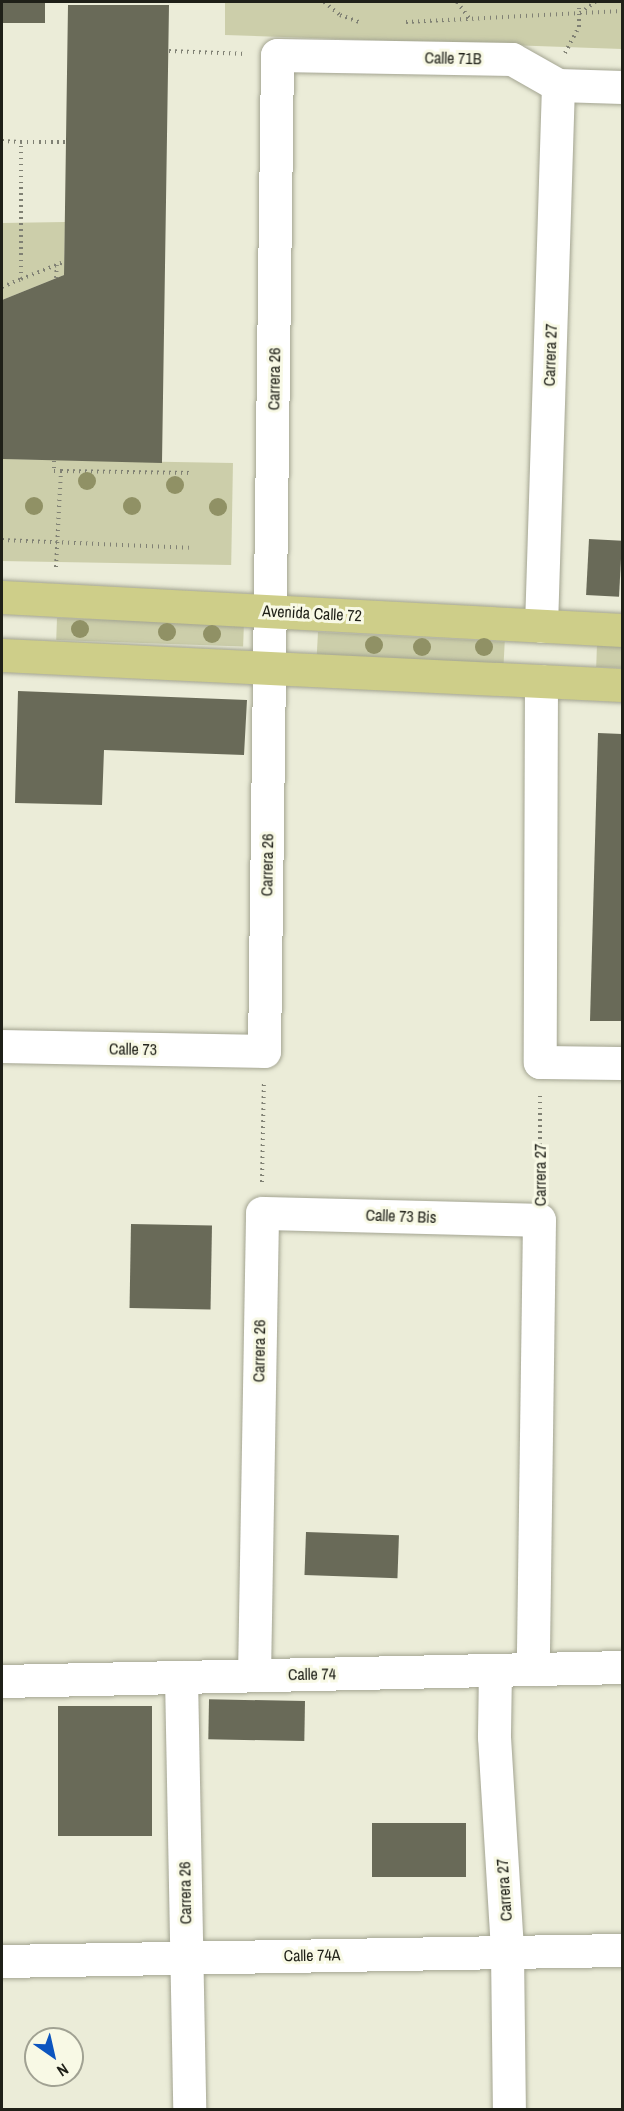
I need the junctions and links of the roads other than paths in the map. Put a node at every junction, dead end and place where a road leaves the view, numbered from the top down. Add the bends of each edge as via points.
1 (277, 55) joint
2 (558, 85) junction
3 (622, 87) edge
4 (2, 597) edge
5 (272, 611) junction
6 (541, 626) junction
7 (622, 630) edge
8 (2, 655) edge
9 (270, 668) junction
10 (541, 681) junction
11 (622, 685) edge
12 (2, 1046) edge
13 (264, 1052) joint
14 (622, 1063) edge
15 (262, 1213) joint
16 (539, 1220) joint
17 (622, 1667) edge
18 (533, 1669) junction
19 (495, 1670) junction
20 (254, 1675) junction
21 (181, 1677) junction
22 (2, 1681) edge
23 (622, 1950) edge
24 (507, 1952) junction
25 (186, 1957) junction
26 (2, 1961) edge
27 (189, 2109) edge
28 (509, 2109) edge

1 - 2 street, Calle 71B via 512,59
1 - 5 street, Carrera 26
2 - 3 street, Calle 71B
2 - 6 street, Carrera 27
4 - 5 main road, Avenida Calle 72
5 - 6 main road, Avenida Calle 72
5 - 9 street, Carrera 26
6 - 7 main road, Avenida Calle 72
8 - 9 main road
9 - 10 main road
9 - 13 street, Carrera 26
10 - 11 main road
10 - 14 street via 540,1062
12 - 13 street, Calle 73
15 - 16 street, Calle 73 Bis
15 - 20 street, Carrera 26
16 - 18 street, Carrera 27
17 - 18 street, Calle 74
18 - 19 street, Calle 74
19 - 20 street, Calle 74
19 - 24 street, Carrera 27 via 494,1737
20 - 21 street, Calle 74
21 - 22 street, Calle 74
21 - 25 street, Carrera 26
23 - 24 street, Calle 74A
24 - 25 street, Calle 74A
24 - 28 street, Carrera 27
25 - 26 street, Calle 74A
25 - 27 street, Carrera 26

